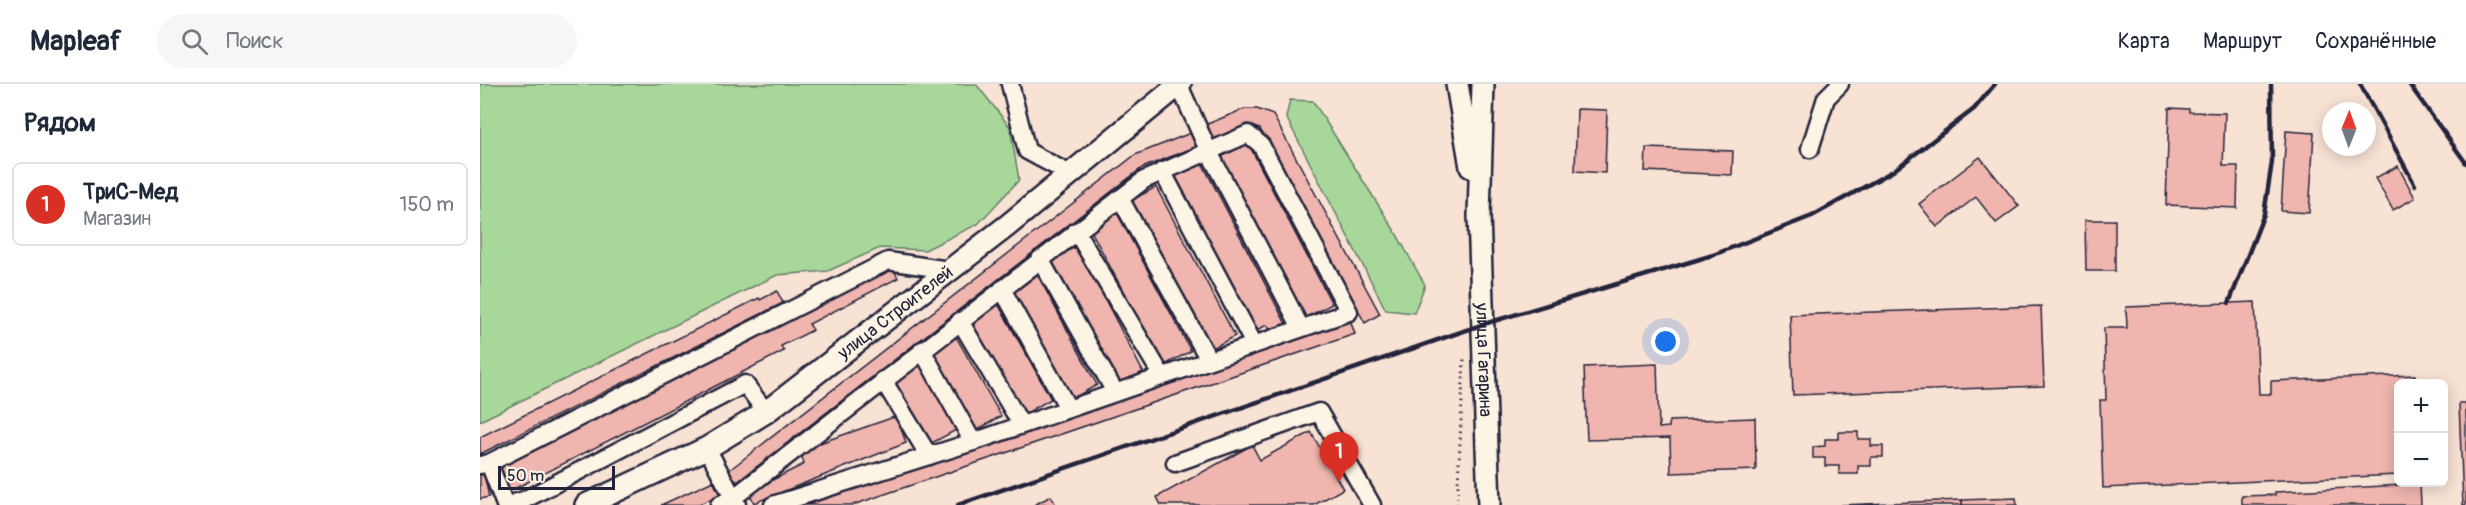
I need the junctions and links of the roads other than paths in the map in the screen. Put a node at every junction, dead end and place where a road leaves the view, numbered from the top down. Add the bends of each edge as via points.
1 (1010, 84) edge
2 (1180, 84) edge
3 (1457, 84) edge
4 (1482, 84) edge
5 (1840, 84) edge
6 (1810, 149) dead end
7 (1209, 152) junction
8 (1162, 171) junction
9 (1070, 174) junction
10 (1120, 198) junction
11 (1479, 215) junction
12 (1076, 231) junction
13 (1040, 259) junction
14 (950, 270) junction
15 (1002, 289) junction
16 (960, 321) junction
17 (1301, 328) junction
18 (1254, 344) junction
19 (922, 350) junction
20 (1209, 360) junction
21 (1162, 376) junction
22 (883, 380) junction
23 (1115, 392) junction
24 (1068, 408) junction
25 (765, 412) junction
26 (1021, 424) junction
27 (973, 441) junction
28 (707, 448) junction
29 (929, 456) junction
30 (1175, 463) dead end
31 (484, 464) edge
32 (730, 503) edge
33 (507, 505) edge
34 (586, 505) edge
35 (773, 505) edge
36 (1372, 505) edge
37 (1489, 505) edge

1 - 9 lane via 1027,151
2 - 7 lane
2 - 9 main road, улица Строителей
3 - 11 main road
4 - 11 main road
5 - 6 lane via 1826,98
7 - 8 lane
7 - 17 lane
7 - 17 lane via 1248,134 1261,145 1348,312
8 - 10 lane
8 - 18 lane
9 - 14 main road, улица Строителей
10 - 12 lane
10 - 20 lane
11 - 37 main road, улица Гагарина
12 - 13 lane
12 - 21 lane
13 - 15 lane
13 - 23 lane
14 - 25 main road, улица Строителей
14 - 31 lane via 888,261
15 - 16 lane
15 - 24 lane
16 - 19 lane
16 - 26 lane
17 - 18 lane
18 - 20 lane
19 - 22 lane
19 - 27 lane
20 - 21 lane
21 - 23 lane
22 - 29 lane
22 - 32 lane
23 - 24 lane
24 - 26 lane
25 - 28 main road, улица Строителей
25 - 33 lane via 746,384 524,500
26 - 27 lane
27 - 29 lane
28 - 32 lane
28 - 34 main road, улица Строителей
29 - 35 lane
30 - 36 lane via 1319,412
31 - 33 lane

